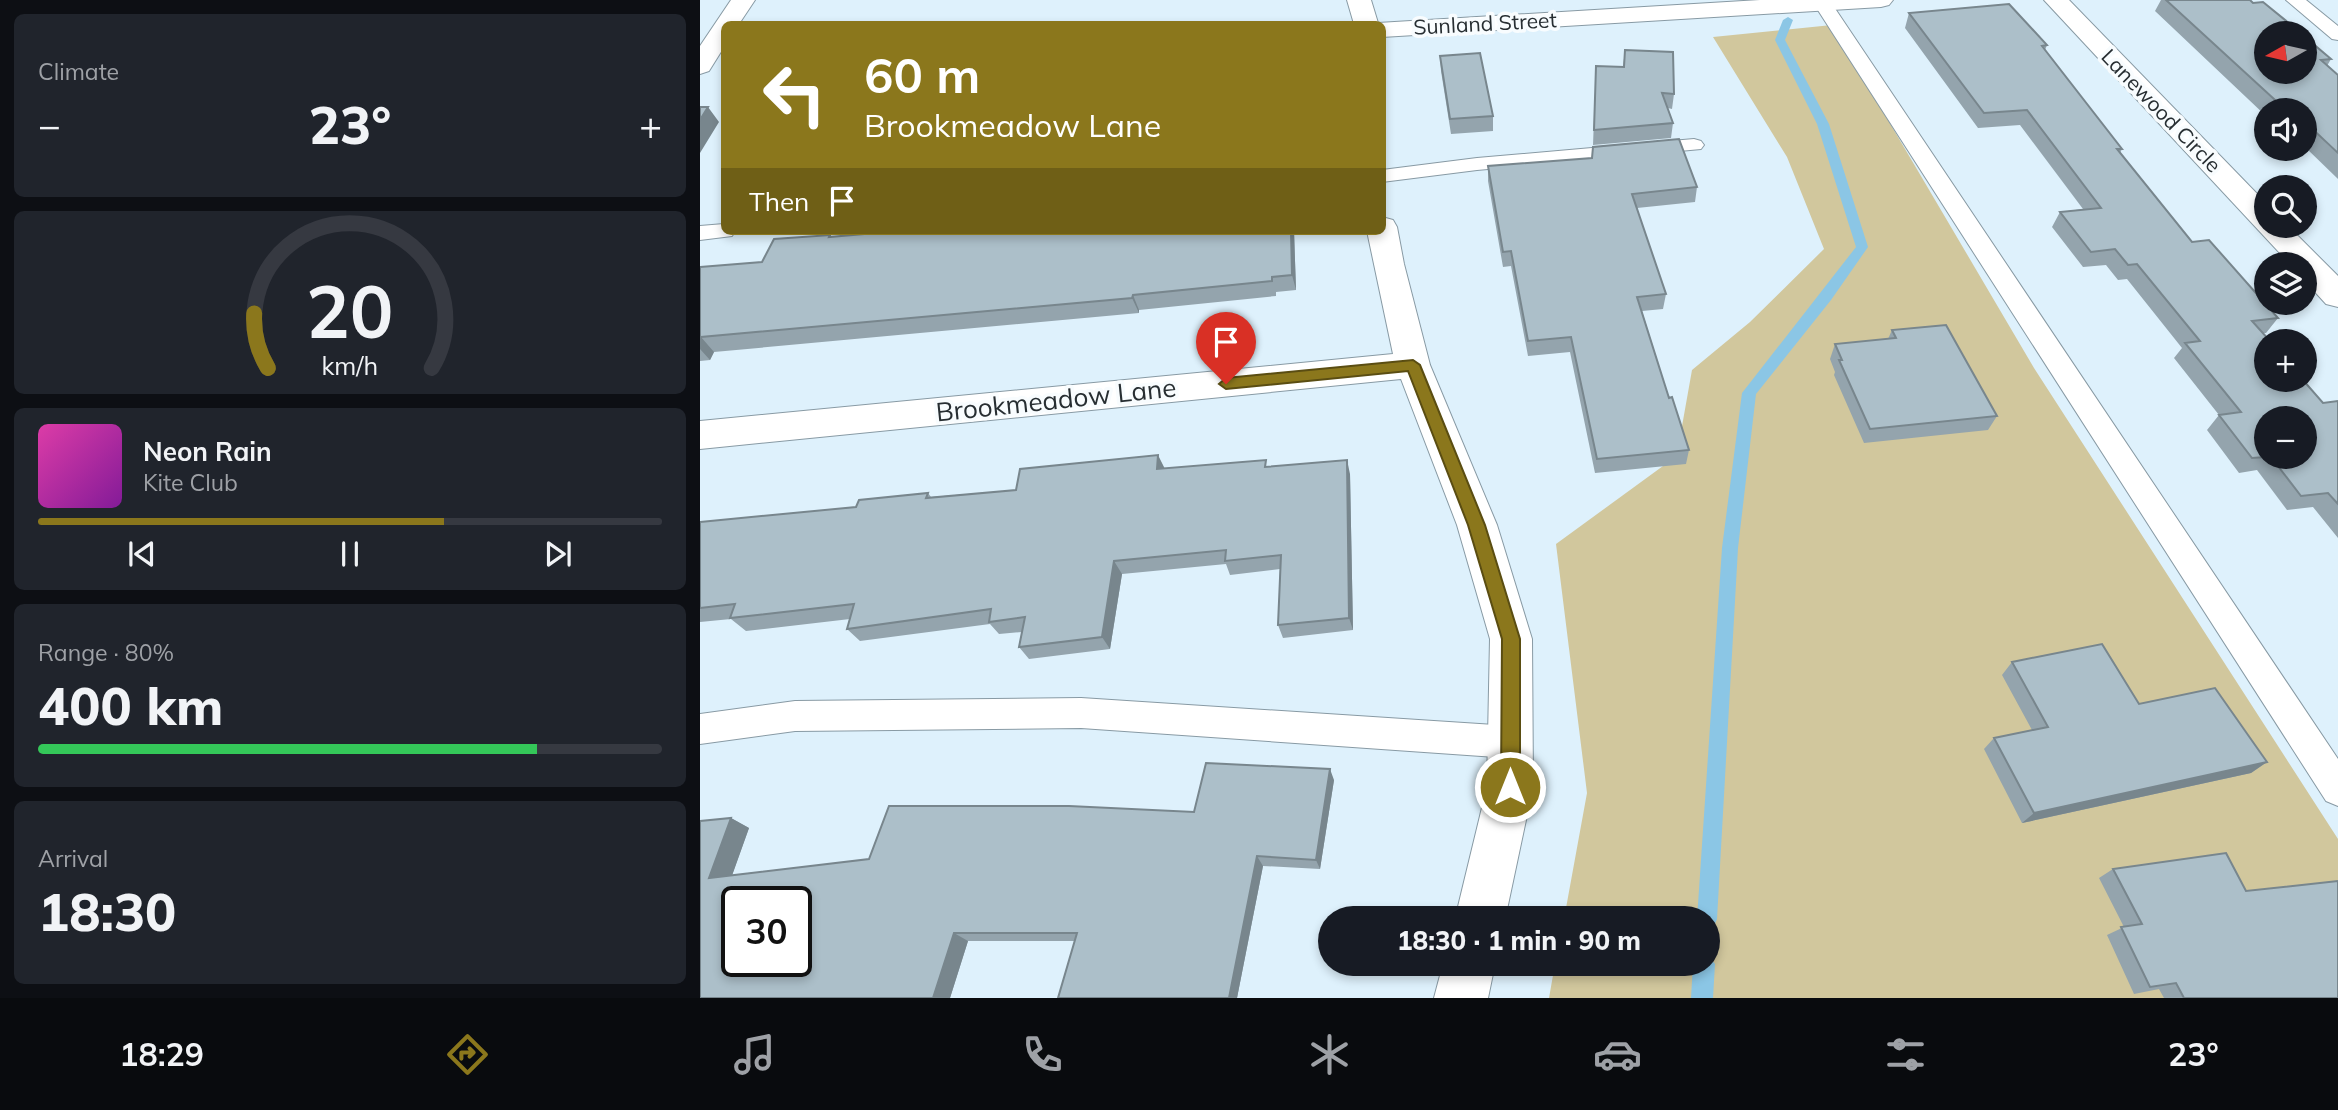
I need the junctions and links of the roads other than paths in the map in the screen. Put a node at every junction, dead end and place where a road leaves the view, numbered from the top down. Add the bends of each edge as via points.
1 (743, 0) edge
2 (1359, 0) edge
3 (1881, 0) edge
4 (2056, 0) edge
5 (2295, 0) edge
6 (1824, 4) junction
7 (729, 21) edge
8 (1365, 21) edge
9 (1386, 30) edge
10 (721, 34) edge
11 (2338, 35) edge
12 (700, 66) edge
13 (721, 80) edge
14 (700, 82) edge
15 (1694, 145) dead end
16 (1386, 175) edge
17 (2254, 208) edge
18 (721, 231) edge
19 (700, 233) edge
20 (1383, 235) edge
21 (2282, 238) edge
22 (2338, 296) edge
23 (1413, 365) junction
24 (700, 435) edge
25 (700, 729) edge
26 (1510, 742) junction
27 (2338, 789) edge
28 (1482, 906) edge
29 (1466, 976) edge
30 (1461, 998) edge

1 - 7 street
2 - 8 street
3 - 6 street, Sunland Street
4 - 17 street, Lanewood Circle
5 - 11 lane
6 - 9 street, Sunland Street
6 - 27 lane
10 - 12 street
13 - 14 street
15 - 16 lane
18 - 19 lane
20 - 23 street
21 - 22 street
23 - 24 street, Brookmeadow Lane
23 - 26 street via 1476,525 1511,639
25 - 26 lane via 795,716 1082,713
26 - 28 street via 1510,787
29 - 30 street

